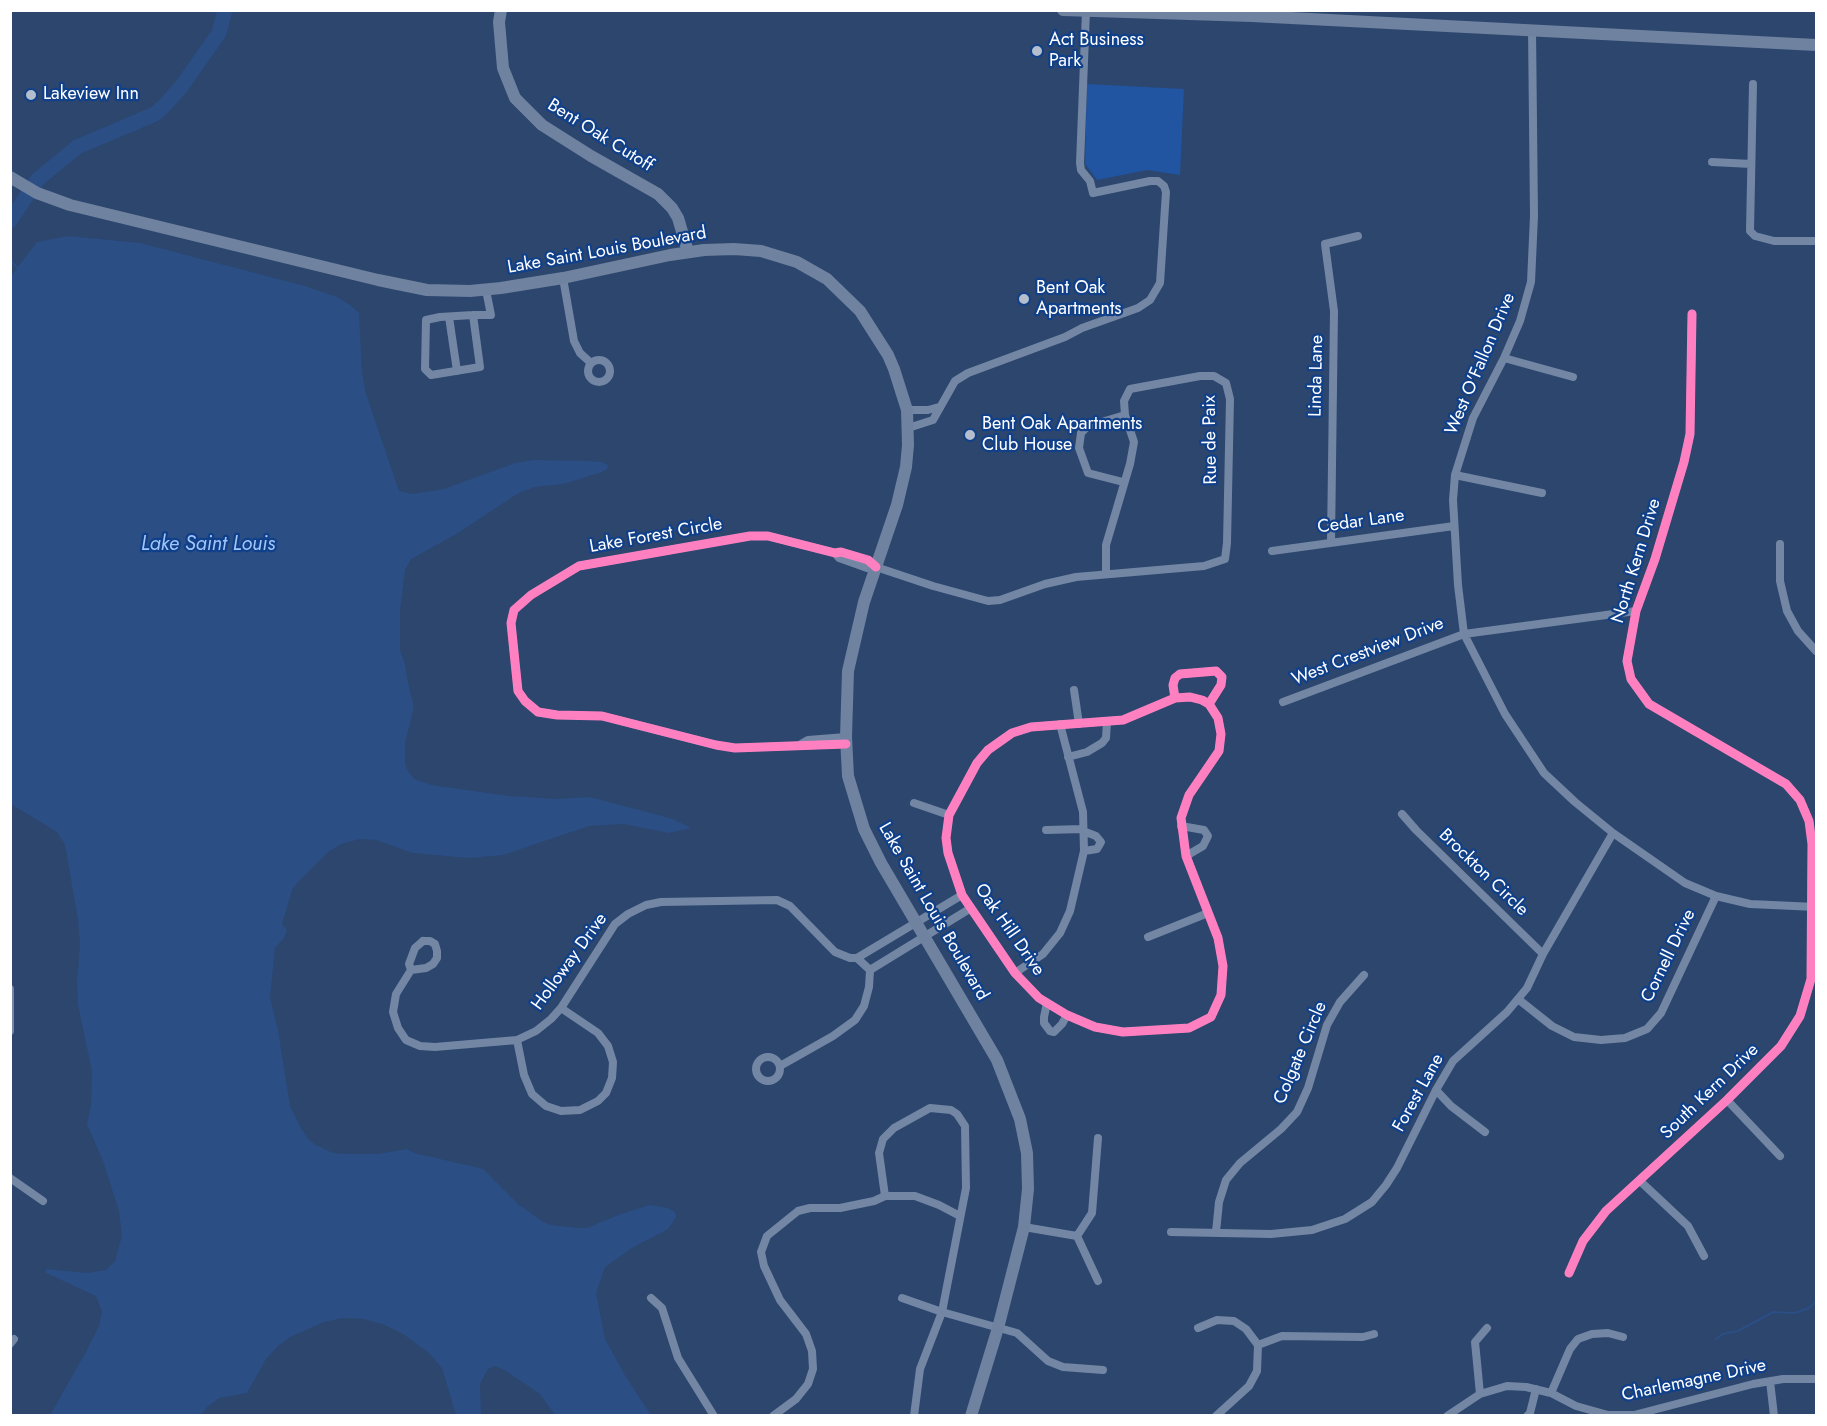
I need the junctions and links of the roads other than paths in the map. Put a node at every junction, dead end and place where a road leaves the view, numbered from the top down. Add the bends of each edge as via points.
1 (501, 10) edge
2 (1063, 10) edge
3 (1086, 11) edge
4 (1532, 29) junction
5 (1816, 45) edge
6 (1753, 84) dead end
7 (1712, 162) dead end
8 (1751, 164) junction
9 (10, 177) edge
10 (1358, 236) dead end
11 (1816, 241) edge
12 (688, 252) junction
13 (563, 278) junction
14 (486, 290) junction
15 (1692, 314) dead end
16 (473, 315) junction
17 (449, 317) junction
18 (1504, 358) junction
19 (591, 363) dead end
20 (457, 371) junction
21 (1573, 377) dead end
22 (939, 407) junction
23 (907, 410) junction
24 (1125, 415) junction
25 (908, 428) junction
26 (1455, 474) junction
27 (1124, 482) junction
28 (1542, 493) dead end
29 (1454, 526) junction
30 (1331, 542) junction
31 (1780, 544) dead end
32 (1272, 551) dead end
33 (876, 567) junction
34 (1106, 573) junction
35 (1636, 612) junction
36 (1464, 634) junction
37 (1816, 651) edge
38 (1074, 690) dead end
39 (1175, 698) junction
40 (1283, 702) dead end
41 (1209, 704) junction
42 (1107, 722) junction
43 (1060, 724) junction
44 (1078, 724) junction
45 (846, 740) junction
46 (1068, 757) junction
47 (914, 803) dead end
48 (1402, 814) dead end
49 (949, 815) junction
50 (1181, 826) junction
51 (1046, 830) dead end
52 (1083, 830) junction
53 (1613, 833) junction
54 (1084, 851) junction
55 (1186, 856) junction
56 (962, 895) junction
57 (1716, 896) junction
58 (1814, 907) edge
59 (971, 908) junction
60 (1208, 913) junction
61 (916, 923) junction
62 (924, 936) junction
63 (1148, 937) dead end
64 (1543, 954) junction
65 (857, 958) junction
66 (411, 970) dead end
67 (870, 970) junction
68 (1015, 973) junction
69 (1364, 975) dead end
70 (10, 989) edge
71 (11, 996) edge
72 (1518, 999) junction
73 (1047, 1003) junction
74 (561, 1008) junction
75 (1067, 1015) junction
76 (10, 1031) edge
77 (517, 1040) junction
78 (780, 1066) dead end
79 (1436, 1090) junction
80 (1727, 1100) junction
81 (1485, 1132) dead end
82 (1098, 1138) dead end
83 (1780, 1156) dead end
84 (10, 1178) edge
85 (1640, 1181) junction
86 (885, 1196) junction
87 (43, 1201) dead end
88 (960, 1216) junction
89 (1024, 1227) junction
90 (1171, 1232) dead end
91 (1216, 1232) junction
92 (1077, 1236) junction
93 (1704, 1256) dead end
94 (1569, 1273) dead end
95 (1098, 1281) dead end
96 (651, 1298) dead end
97 (902, 1298) dead end
98 (942, 1312) junction
99 (998, 1328) junction
100 (1198, 1328) dead end
101 (1486, 1328) dead end
102 (1374, 1334) dead end
103 (1623, 1336) dead end
104 (1258, 1345) junction
105 (1103, 1370) dead end
106 (1816, 1379) edge
107 (1770, 1381) junction
108 (1536, 1389) junction
109 (1551, 1393) junction
110 (1480, 1394) junction
111 (1452, 1414) edge
112 (714, 1416) edge
113 (773, 1416) edge
114 (914, 1416) edge
115 (971, 1416) edge
116 (1216, 1416) edge
117 (1527, 1416) edge
118 (1774, 1416) edge

1 - 12 main road, Bent Oak Cutoff via 503,68 515,98 542,125 658,194 678,218
2 - 3 main road
3 - 4 main road
3 - 22 street via 1081,170 1093,193 1150,181 1164,186 1160,283 1150,300 1138,308 954,381
4 - 5 main road
4 - 18 street, West O'Fallon Drive via 1531,282
6 - 8 street
7 - 8 street
8 - 11 street via 1750,231 1764,239
9 - 14 main road, Lake Saint Louis Boulevard via 67,204 417,288
10 - 30 street, Linda Lane via 1325,244 1334,311
12 - 13 main road, Lake Saint Louis Boulevard
12 - 23 main road, Lake Saint Louis Boulevard via 761,251 797,262 827,279 860,311 888,355
13 - 14 main road, Lake Saint Louis Boulevard
13 - 19 street via 574,341
14 - 16 street via 491,315
15 - 35 street, North Kern Drive via 1688,443
16 - 17 street
16 - 20 street via 480,367
17 - 20 street
17 - 20 street via 426,320 425,369 431,375
18 - 21 street
18 - 26 street, West O'Fallon Drive via 1473,418
22 - 23 street
22 - 25 street via 933,420
23 - 25 main road, Lake Saint Louis Boulevard
24 - 27 street via 1134,442
24 - 27 street via 1088,426 1081,433 1079,448 1088,473
24 - 34 street, Rue de Paix via 1124,401 1130,389 1200,376 1214,376 1226,383 1230,399 1227,543 1225,559 1204,566
25 - 33 main road, Lake Saint Louis Boulevard via 901,489
26 - 28 street
26 - 29 street, West O'Fallon Drive
27 - 34 street via 1106,545
29 - 30 street, Cedar Lane
29 - 36 street, West O'Fallon Drive
30 - 32 street, Cedar Lane
31 - 37 street via 1780,581 1787,611
33 - 34 street, Rue de Paix via 988,601 1045,584
33 - 45 main road, Lake Saint Louis Boulevard via 848,671
33 - 45 street, Lake Forest Circle via 868,560 842,552 768,536 750,536 579,566 531,595 514,610 511,623 518,691 538,712 602,716 735,748
35 - 36 street, West Crestview Drive
35 - 58 street, North Kern Drive via 1627,661 1631,679 1649,704 1786,784 1800,800 1809,821
36 - 40 street, West Crestview Drive
36 - 53 street, West O'Fallon Drive via 1505,714 1544,773
38 - 44 street
39 - 41 street, Oak Hill Drive via 1190,697
39 - 41 street via 1173,685 1180,674 1216,671 1222,677 1221,686
39 - 42 street, Oak Hill Drive via 1124,720
41 - 50 street, Oak Hill Drive via 1218,718 1219,751 1189,795
42 - 44 street, Oak Hill Drive
42 - 46 street via 1102,742 1087,752
43 - 44 street, Oak Hill Drive
43 - 46 street
43 - 49 street, Oak Hill Drive via 1012,733 994,745 977,763
45 - 61 main road, Lake Saint Louis Boulevard via 849,776 864,829
46 - 52 street via 1083,813
47 - 49 street
48 - 64 street, Brockton Circle
49 - 56 street, Oak Hill Drive via 948,853
50 - 55 street, Oak Hill Drive
50 - 55 street via 1204,830 1208,836 1198,850
51 - 52 street
52 - 54 street
52 - 54 street via 1101,842 1097,849
53 - 57 street, West O'Fallon Drive via 1685,883
53 - 64 street, Forest Lane
54 - 68 street via 1070,911 1060,933 1043,954
55 - 60 street, Oak Hill Drive
56 - 59 street, Oak Hill Drive
56 - 61 street, Oak Hill Drive
57 - 58 street, West O'Fallon Drive via 1750,904
57 - 72 street, Cornell Drive via 1661,1013 1647,1029 1625,1038 1574,1036 1552,1026
58 - 80 street, South Kern Drive via 1811,979 1800,1016 1781,1046
59 - 62 street
59 - 68 street, Oak Hill Drive
60 - 63 street
60 - 75 street, Oak Hill Drive via 1218,938 1222,966 1221,995 1211,1017 1189,1028 1123,1032 1095,1027
61 - 62 main road, Lake Saint Louis Boulevard
61 - 65 street
62 - 67 street
62 - 89 main road, Lake Saint Louis Boulevard via 997,1060 1020,1119 1027,1153
64 - 72 street, Forest Lane
65 - 67 street
65 - 74 street, Holloway Drive via 835,952 790,906 777,900 661,902 646,905 615,924
66 - 77 street, Holloway Drive via 396,994 393,1012 406,1040 435,1047
67 - 78 street via 864,1006 855,1020
68 - 73 street, Oak Hill Drive
69 - 91 street, Colgate Circle via 1327,1025 1297,1112 1226,1180
70 - 71 street
71 - 76 street
72 - 79 street, Forest Lane via 1453,1061
73 - 75 street, Oak Hill Drive
73 - 75 street via 1044,1023 1050,1031 1054,1032
74 - 77 street, Holloway Drive via 536,1031
74 - 77 street via 598,1033 608,1046 612,1078 598,1101 580,1110 561,1111 546,1106 532,1094
79 - 81 street
79 - 91 street, Forest Lane via 1397,1168 1372,1202 1345,1219 1312,1230 1271,1234
80 - 83 street
80 - 85 street, South Kern Drive
82 - 92 street via 1092,1213
84 - 87 street
85 - 93 street via 1688,1226
85 - 94 street, South Kern Drive via 1606,1211 1583,1241
86 - 88 street via 915,1197
86 - 88 street via 879,1154 883,1139 894,1128 930,1108 944,1108 957,1114 964,1126 966,1188
86 - 113 street via 840,1208 798,1211 767,1236 761,1252 764,1266 780,1300 806,1334 813,1369 808,1384 796,1399
88 - 98 street
89 - 92 street
89 - 99 main road, Lake Saint Louis Boulevard
90 - 91 street, Forest Lane
92 - 95 street
96 - 112 street via 662,1308 678,1358
97 - 98 street
98 - 99 street
98 - 114 street via 921,1369
99 - 105 street via 1017,1333 1048,1361
99 - 115 main road, Lake Saint Louis Boulevard
100 - 104 street via 1216,1320 1234,1321
101 - 110 street via 1475,1342
102 - 104 street via 1282,1336
103 - 109 street via 1592,1334 1578,1339
104 - 116 street via 1257,1371 1249,1386
106 - 107 street, Charlemagne Drive
107 - 109 street, Charlemagne Drive via 1634,1415 1608,1415 1576,1406
107 - 118 street
108 - 109 street, Charlemagne Drive
108 - 110 street, Charlemagne Drive via 1507,1386
108 - 117 street
110 - 111 street, Charlemagne Drive

